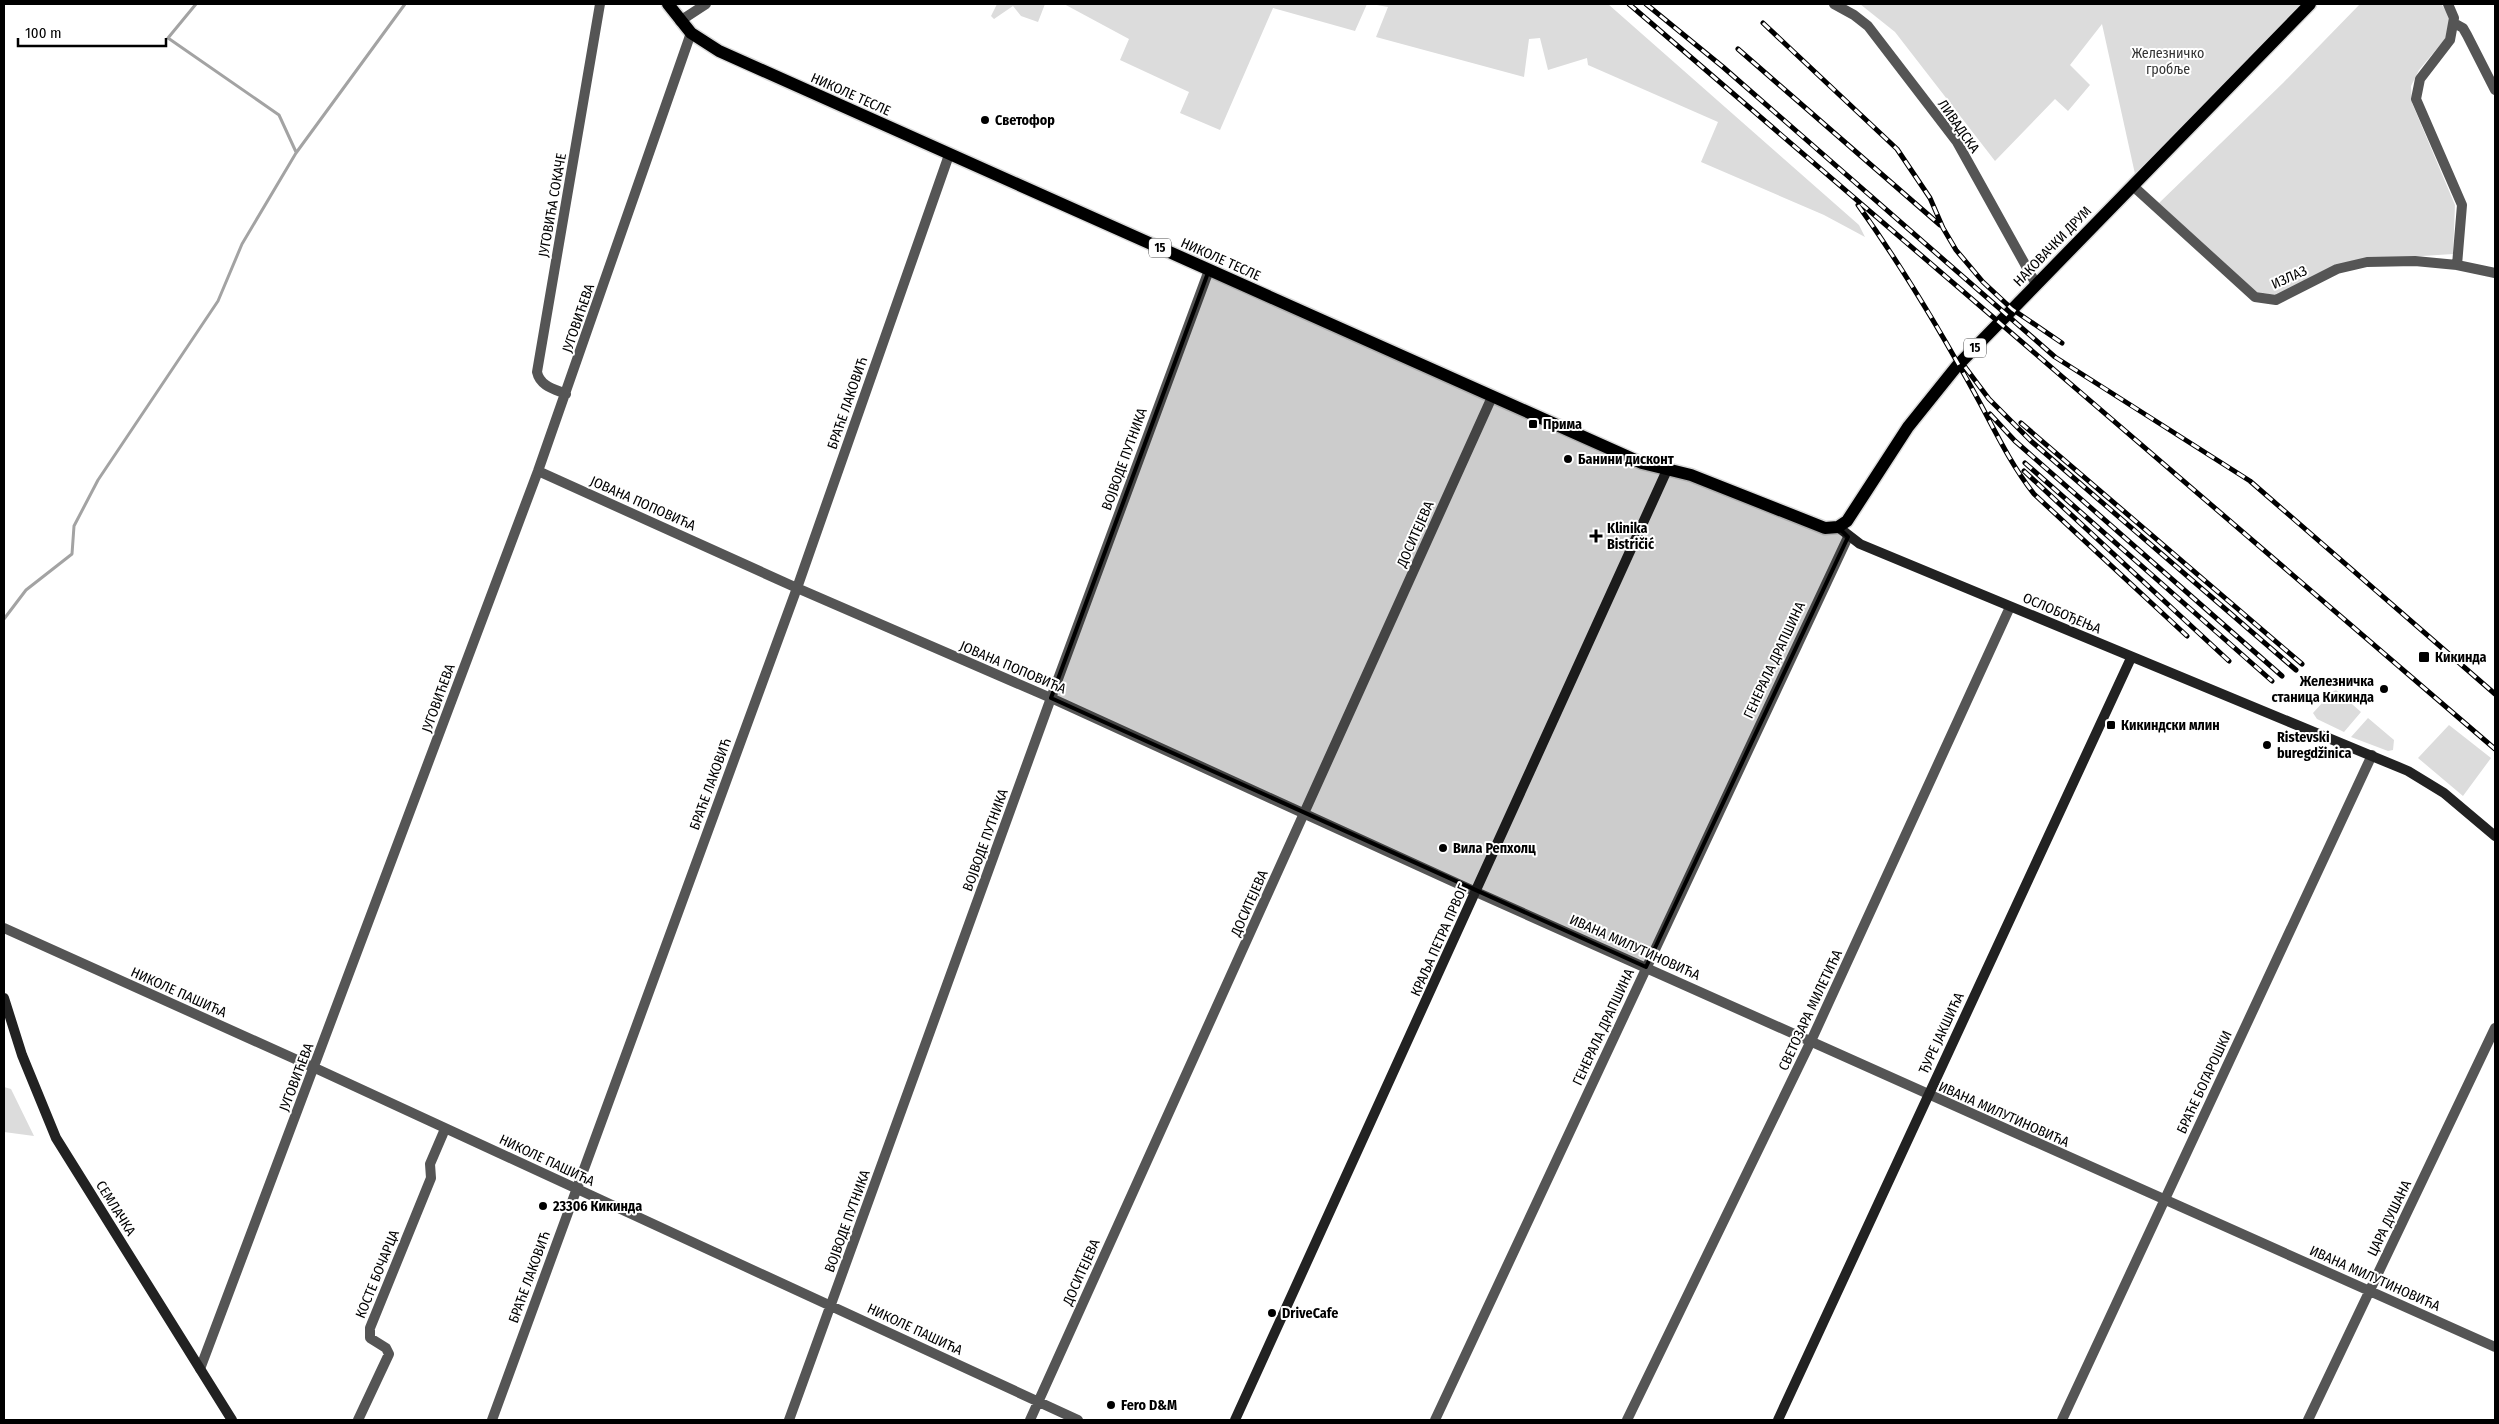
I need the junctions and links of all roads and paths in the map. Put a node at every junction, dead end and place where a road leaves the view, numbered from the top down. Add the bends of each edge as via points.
1 (600, 4) edge
2 (668, 4) edge
3 (706, 4) edge
4 (1834, 4) edge
5 (2310, 4) edge
6 (2448, 4) edge
7 (680, 21) junction
8 (2454, 23) junction
9 (691, 33) junction
10 (2495, 90) edge
11 (949, 155) junction
12 (2133, 186) junction
13 (2458, 265) junction
14 (1209, 270) junction
15 (2495, 273) edge
16 (2036, 284) junction
17 (566, 394) junction
18 (1492, 397) junction
19 (1667, 470) junction
20 (538, 471) junction
21 (1838, 527) junction
22 (1848, 537) junction
23 (797, 588) junction
24 (2010, 607) junction
25 (2131, 658) junction
26 (1051, 698) junction
27 (2372, 755) junction
28 (1304, 813) junction
29 (2495, 836) edge
30 (1476, 892) junction
31 (4, 928) edge
32 (1646, 967) junction
33 (4, 998) edge
34 (2495, 1028) edge
35 (1811, 1041) junction
36 (315, 1068) junction
37 (1928, 1095) junction
38 (446, 1129) junction
39 (576, 1188) junction
40 (2165, 1199) junction
41 (2368, 1291) junction
42 (831, 1305) junction
43 (2495, 1347) edge
44 (200, 1369) junction
45 (1038, 1402) junction
46 (232, 1420) edge
47 (358, 1420) edge
48 (492, 1420) edge
49 (789, 1420) edge
50 (1030, 1420) edge
51 (1078, 1420) edge
52 (1235, 1420) edge
53 (1435, 1420) edge
54 (1627, 1420) edge
55 (1778, 1420) edge
56 (2062, 1420) edge
57 (2308, 1420) edge

1 - 17 street, ЈУГОВИЋА СОКАЧЕ via 537,372 543,384
2 - 7 main road, НИКОЛЕ ТЕСЛЕ / 15
3 - 7 street
4 - 16 street, ЛИВАДСКА via 1868,26 1957,142
5 - 12 main road, НАКОВАЧКИ ДРУМ / 15
6 - 8 street
7 - 9 main road, НИКОЛЕ ТЕСЛЕ / 15
8 - 10 street via 2463,28
8 - 13 street via 2450,40 2420,79 2416,99 2462,205
9 - 11 main road, НИКОЛЕ ТЕСЛЕ / 15 via 719,51
9 - 17 street, ЈУГОВИЋЕВА
11 - 14 main road, НИКОЛЕ ТЕСЛЕ / 15
11 - 23 street, БРАЋЕ ЛАКОВИЋ
12 - 13 street, ИЗЛАЗ via 2255,297 2276,300 2337,269 2367,262 2415,261
12 - 16 main road, НАКОВАЧКИ ДРУМ / 15
13 - 15 street, ИЗЛАЗ
14 - 18 main road, НИКОЛЕ ТЕСЛЕ / 15
14 - 26 street, ВОЈВОДЕ ПУТНИКА
16 - 21 main road, НАКОВАЧКИ ДРУМ / 15 via 1935,391 1847,521
17 - 20 street, ЈУГОВИЋЕВА
18 - 19 main road, НИКОЛЕ ТЕСЛЕ / 15 via 1642,463
18 - 28 street, ДОСИТЕЈЕВА
19 - 21 main road, 15 via 1692,475 1825,528
19 - 30 main road, КРАЉА ПЕТРА ПРВОГ
20 - 23 street, ЈОВАНА ПОПОВИЋА
20 - 36 street, ЈУГОВИЋЕВА
21 - 22 main road, ОСЛОБОЂЕЊА
22 - 24 main road, ОСЛОБОЂЕЊА
22 - 32 street, ГЕНЕРАЛА ДРАПШИНА
23 - 26 street, ЈОВАНА ПОПОВИЋА
23 - 39 street, БРАЋЕ ЛАКОВИЋ
24 - 25 main road, ОСЛОБОЂЕЊА
24 - 35 street, СВЕТОЗАРА МИЛЕТИЋА
25 - 27 main road, ОСЛОБОЂЕЊА
25 - 37 main road, ЂУРЕ ЈАКШИЋА
26 - 28 street, ЈОВАНА ПОПОВИЋА
26 - 42 street, ВОЈВОДЕ ПУТНИКА
27 - 29 main road, ОСЛОБОЂЕЊА via 2408,771 2444,794
27 - 40 street, БРАЋЕ БОГАРОШКИ
28 - 30 street, ЈОВАНА ПОПОВИЋА
28 - 45 street, ДОСИТЕЈЕВА
30 - 32 street, ИВАНА МИЛУТИНОВИЋА
30 - 52 main road, КРАЉА ПЕТРА ПРВОГ
31 - 36 street, НИКОЛЕ ПАШИЋА
32 - 35 street, ИВАНА МИЛУТИНОВИЋА
32 - 53 street, ГЕНЕРАЛА ДРАПШИНА
33 - 44 main road, СЕМЛАЧКА via 25,1063 56,1138
34 - 41 street, ЦАРА ДУШАНА
35 - 37 street, ИВАНА МИЛУТИНОВИЋА
35 - 54 street, СВЕТОЗАРА МИЛЕТИЋА
36 - 38 street, НИКОЛЕ ПАШИЋА
36 - 44 street, ЈУГОВИЋЕВА
37 - 40 street, ИВАНА МИЛУТИНОВИЋА
37 - 55 main road, ЂУРЕ ЈАКШИЋА
38 - 39 street, НИКОЛЕ ПАШИЋА
38 - 47 street, КОСТЕ БОЧАРЦА via 430,1164 428,1186 370,1328 370,1338 386,1348 389,1354
39 - 42 street, НИКОЛЕ ПАШИЋА
39 - 48 street, БРАЋЕ ЛАКОВИЋ
40 - 41 street, ИВАНА МИЛУТИНОВИЋА
40 - 56 street, БРАЋЕ БОГАРОШКИ
41 - 43 street, ИВАНА МИЛУТИНОВИЋА
41 - 57 street, ЦАРА ДУШАНА
42 - 45 street, НИКОЛЕ ПАШИЋА
42 - 49 street, ВОЈВОДЕ ПУТНИКА
44 - 46 main road, СЕМЛАЧКА
45 - 50 street, ДОСИТЕЈЕВА
45 - 51 street, НИКОЛЕ ПАШИЋА

